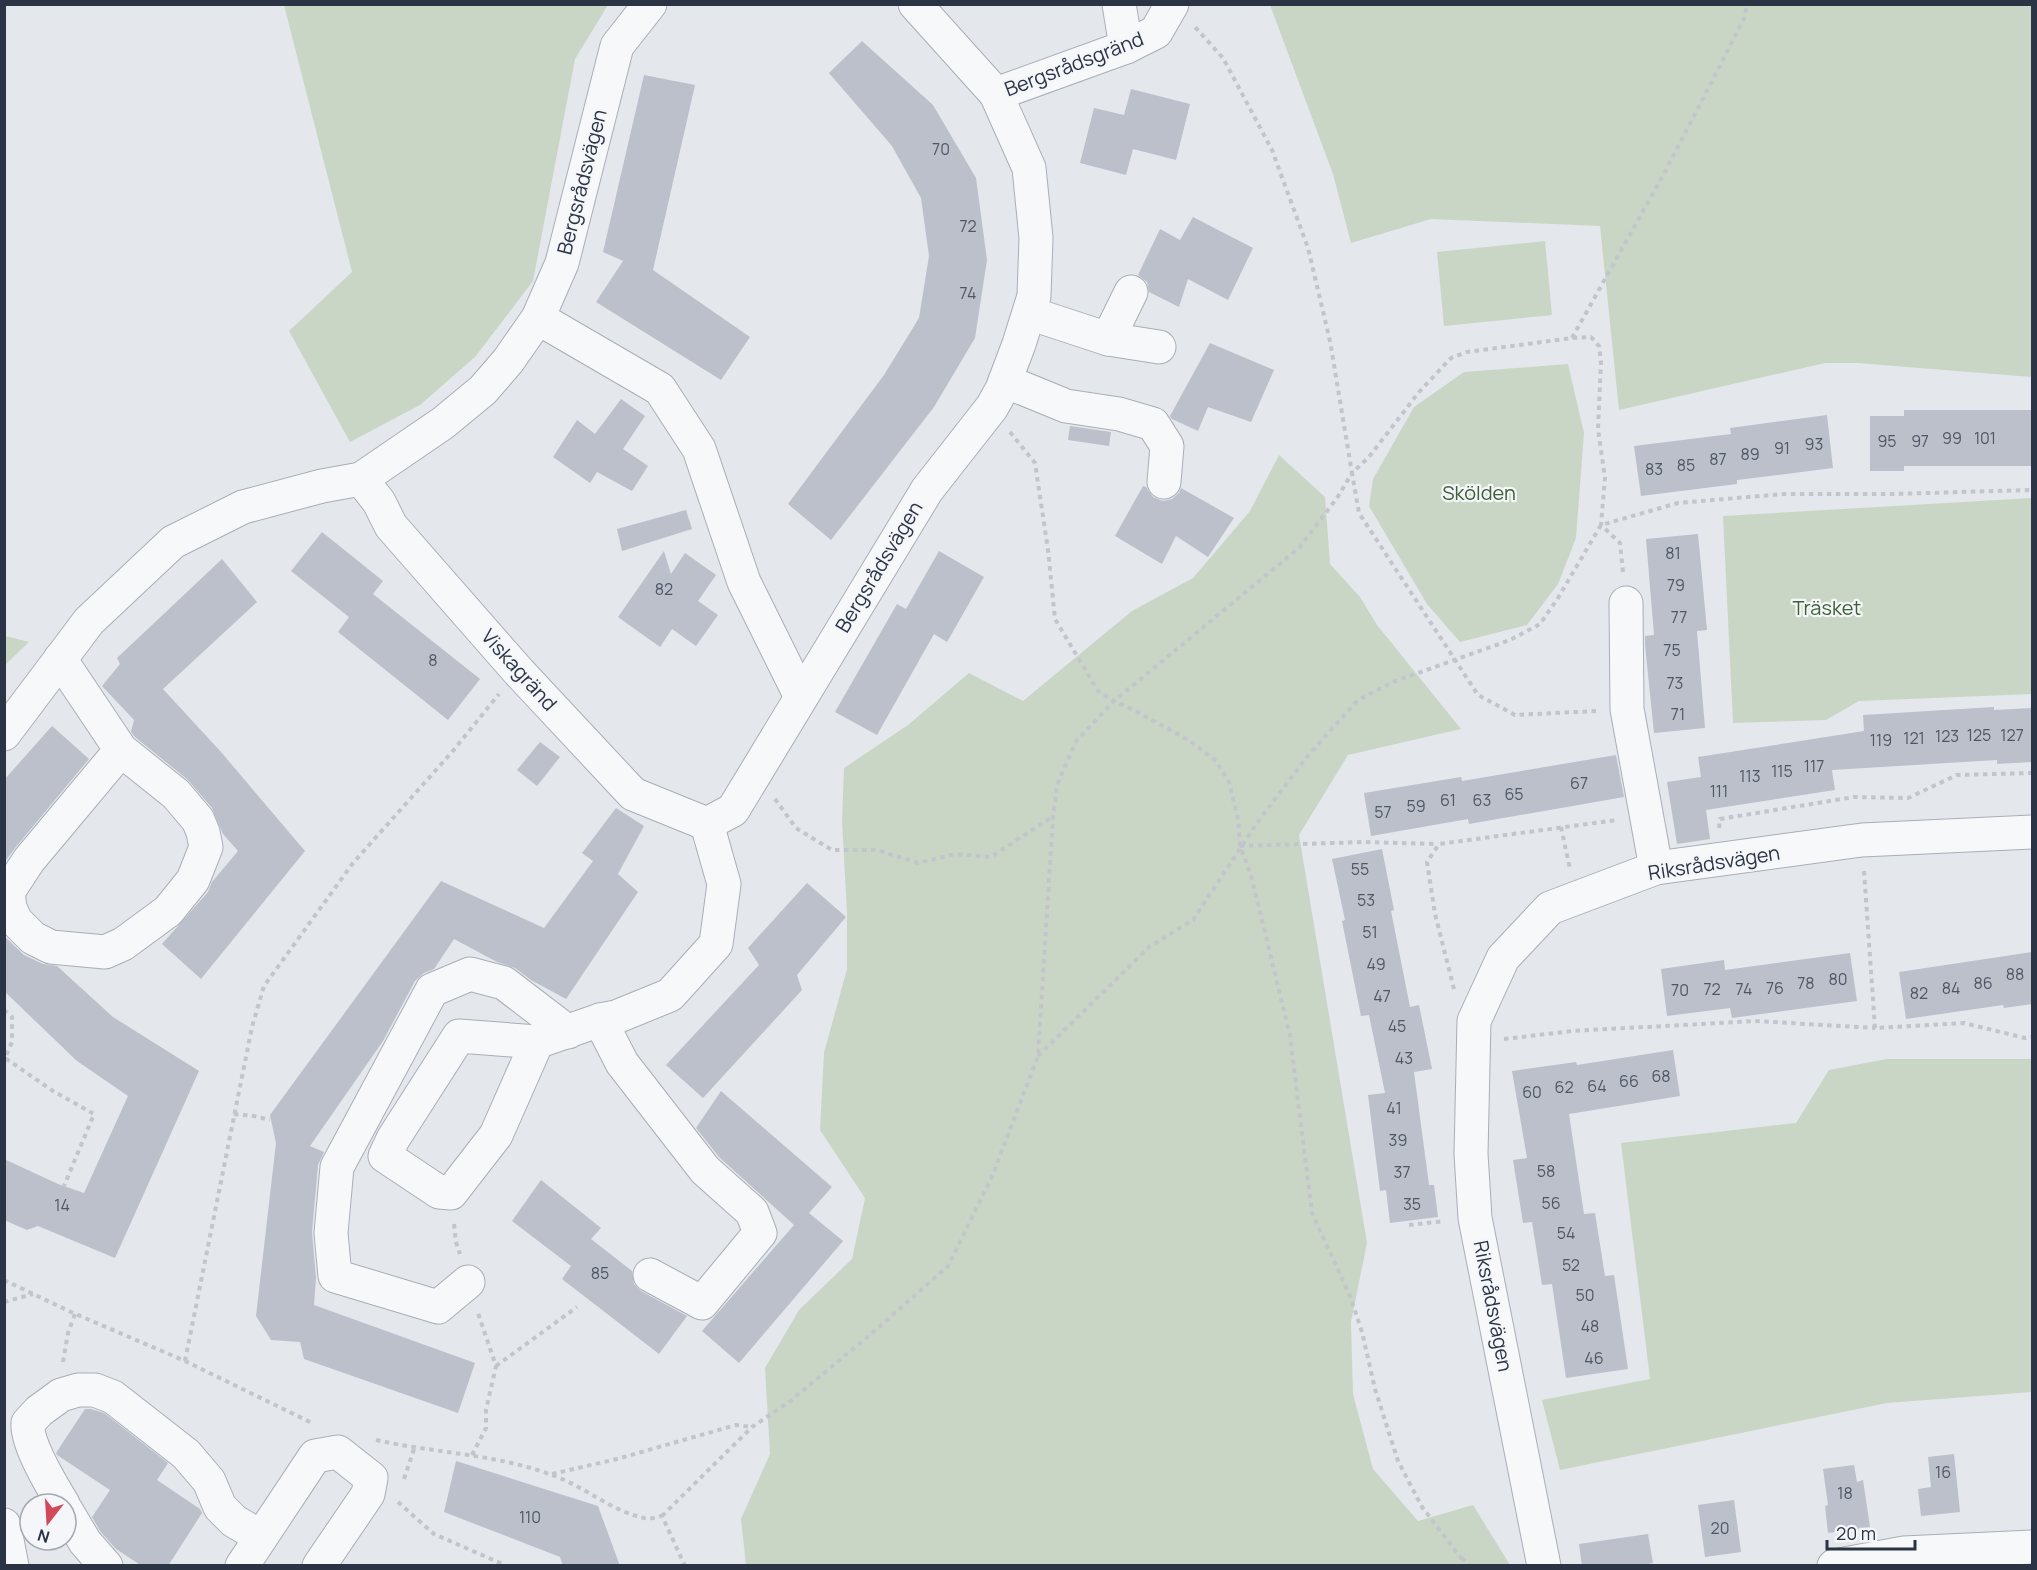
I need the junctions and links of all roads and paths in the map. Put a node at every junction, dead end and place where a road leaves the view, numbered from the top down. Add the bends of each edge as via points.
1 (650, 4) edge
2 (915, 4) edge
3 (1119, 4) edge
4 (1747, 4) edge
5 (1180, 12) edge
6 (1126, 47) junction
7 (996, 94) junction
8 (1131, 292) dead end
9 (1029, 313) junction
10 (538, 318) junction
11 (1572, 338) junction
12 (1108, 339) junction
13 (1159, 347) dead end
14 (998, 394) junction
15 (1352, 473) junction
16 (361, 479) junction
17 (1164, 482) dead end
18 (2032, 490) edge
19 (1601, 525) junction
20 (1626, 603) joint
21 (60, 659) junction
22 (1455, 659) junction
23 (519, 672) junction
24 (801, 697) junction
25 (1114, 701) junction
26 (1627, 709) junction
27 (4, 734) edge
28 (121, 750) junction
29 (768, 752) junction
30 (2032, 773) edge
31 (1647, 816) junction
32 (1053, 817) junction
33 (707, 824) junction
34 (1561, 827) junction
35 (2032, 832) edge
36 (1718, 836) dead end
37 (1862, 840) junction
38 (1439, 844) junction
39 (1240, 846) junction
40 (1656, 868) junction
41 (1577, 898) junction
42 (1480, 1009) junction
43 (4, 1010) edge
44 (600, 1020) junction
45 (1875, 1028) junction
46 (568, 1032) junction
47 (2032, 1037) edge
48 (537, 1042) junction
49 (1474, 1042) junction
50 (1038, 1056) junction
51 (234, 1114) junction
52 (270, 1120) dead end
53 (64, 1186) dead end
54 (451, 1193) junction
55 (650, 1275) dead end
56 (4, 1280) edge
57 (468, 1282) junction
58 (34, 1294) junction
59 (4, 1302) edge
60 (577, 1307) dead end
61 (75, 1314) junction
62 (66, 1350) dead end
63 (185, 1361) junction
64 (496, 1366) junction
65 (752, 1427) junction
66 (323, 1428) dead end
67 (369, 1438) dead end
68 (414, 1449) junction
69 (472, 1455) junction
70 (551, 1474) junction
71 (403, 1480) dead end
72 (56, 1492) edge
73 (368, 1494) junction
74 (662, 1516) junction
75 (4, 1525) edge
76 (78, 1530) edge
77 (261, 1537) junction
78 (2032, 1547) edge
79 (1461, 1558) junction
80 (1905, 1559) edge
81 (12, 1566) edge
82 (106, 1566) edge
83 (242, 1566) edge
84 (319, 1566) edge
85 (507, 1566) edge
86 (685, 1566) edge
87 (1461, 1566) edge
88 (1471, 1566) edge
89 (1544, 1566) edge
90 (1834, 1566) edge

1 - 10 street, Bergsrådsvägen via 617,46 562,263
2 - 7 street, Bergsrådsvägen
3 - 6 street
4 - 11 path via 1744,19 1666,170
5 - 6 street, Bergsrådsgränd via 1156,32
5 - 15 path via 1223,58 1272,150 1308,248 1330,341
6 - 7 street, Bergsrådsgränd
7 - 9 street, Bergsrådsvägen via 1029,168 1036,238 1034,296
8 - 12 street
9 - 12 street
9 - 14 street, Bergsrådsvägen
10 - 16 street, Bergsrådsvägen via 483,390
10 - 24 street via 660,389 699,449 744,582
11 - 15 path via 1467,352 1451,358
11 - 19 path via 1591,337 1599,346 1598,429 1605,478
12 - 13 street
14 - 17 street via 1119,414 1153,424 1167,446
14 - 24 street, Bergsrådsvägen via 927,490
14 - 25 path via 1035,464 1055,620 1098,691
15 - 22 path via 1359,513
15 - 25 path via 1299,548
16 - 21 street, Bergsrådsvägen via 243,507 173,542 89,621
16 - 23 street, Viskagränd via 391,526
18 - 19 path via 1784,494 1678,503
19 - 20 path via 1620,543
19 - 22 path via 1540,624 1510,640
20 - 26 street
21 - 27 street, Bergsrådsvägen
21 - 28 street
22 - 26 path via 1478,695 1515,715
22 - 39 path via 1358,700 1306,758
23 - 33 street, Viskagränd via 633,794
23 - 51 path via 354,863 264,986
24 - 29 street, Bergsrådsvägen
25 - 32 path via 1076,741 1057,785
25 - 39 path via 1190,741 1216,761 1229,782
26 - 31 street
28 - 28 street via 176,794 198,820 206,847 193,880 168,911 123,944 105,952 51,947 33,938 16,921 8,892 29,860
29 - 32 path via 770,792 796,828 832,850 877,850 918,863 955,854 991,857
29 - 33 street, Bergsrådsvägen via 733,810
30 - 36 path, Riksrådsvägen via 1956,775 1908,798 1854,797 1720,819
31 - 34 path
31 - 40 street
32 - 50 path
33 - 44 street via 724,884 716,944 670,995
34 - 38 path
34 - 41 path
35 - 37 street, Riksrådsvägen
37 - 40 street, Riksrådsvägen
37 - 45 path
38 - 39 path
38 - 42 path via 1426,862 1453,988
39 - 50 path via 1193,920 1149,947
39 - 79 path via 1251,875 1290,1036 1312,1213 1350,1296 1398,1461 1422,1507
40 - 41 street, Riksrådsvägen
41 - 42 street, Riksrådsvägen via 1550,908 1503,958
42 - 49 street, Riksrådsvägen via 1474,1021
43 - 53 path via 12,1017 12,1042 4,1058 94,1114
44 - 46 street
44 - 55 street via 622,1063 705,1170 752,1212 760,1233 702,1303
45 - 47 path via 1964,1023
45 - 49 path via 1755,1021 1572,1031
46 - 48 street
46 - 57 street via 504,983 470,974 432,990 336,1167 331,1233 335,1276 438,1307
48 - 54 street via 496,1135
48 - 54 street via 459,1036 393,1139 385,1156 439,1192
49 - 89 street, Riksrådsvägen via 1471,1154 1475,1218
50 - 65 path via 991,1179 948,1266 789,1402
51 - 52 path
51 - 63 path
54 - 57 path via 456,1242
56 - 58 path
57 - 64 path
58 - 59 path
58 - 61 path
60 - 64 path
61 - 62 path
61 - 63 path
63 - 66 path
64 - 69 path via 486,1428
65 - 70 path via 736,1425
65 - 74 path
67 - 68 path
68 - 69 path
68 - 71 path
69 - 70 path
70 - 74 path via 646,1519
72 - 77 street via 30,1438 28,1424 57,1396 95,1390 113,1397 186,1454 209,1481 220,1508
73 - 77 street via 371,1478 338,1452 315,1456
73 - 84 street
73 - 85 path via 396,1501 434,1534
74 - 86 path
75 - 81 street
76 - 82 street
77 - 83 street
78 - 80 street
79 - 87 path
79 - 88 path
80 - 90 street

